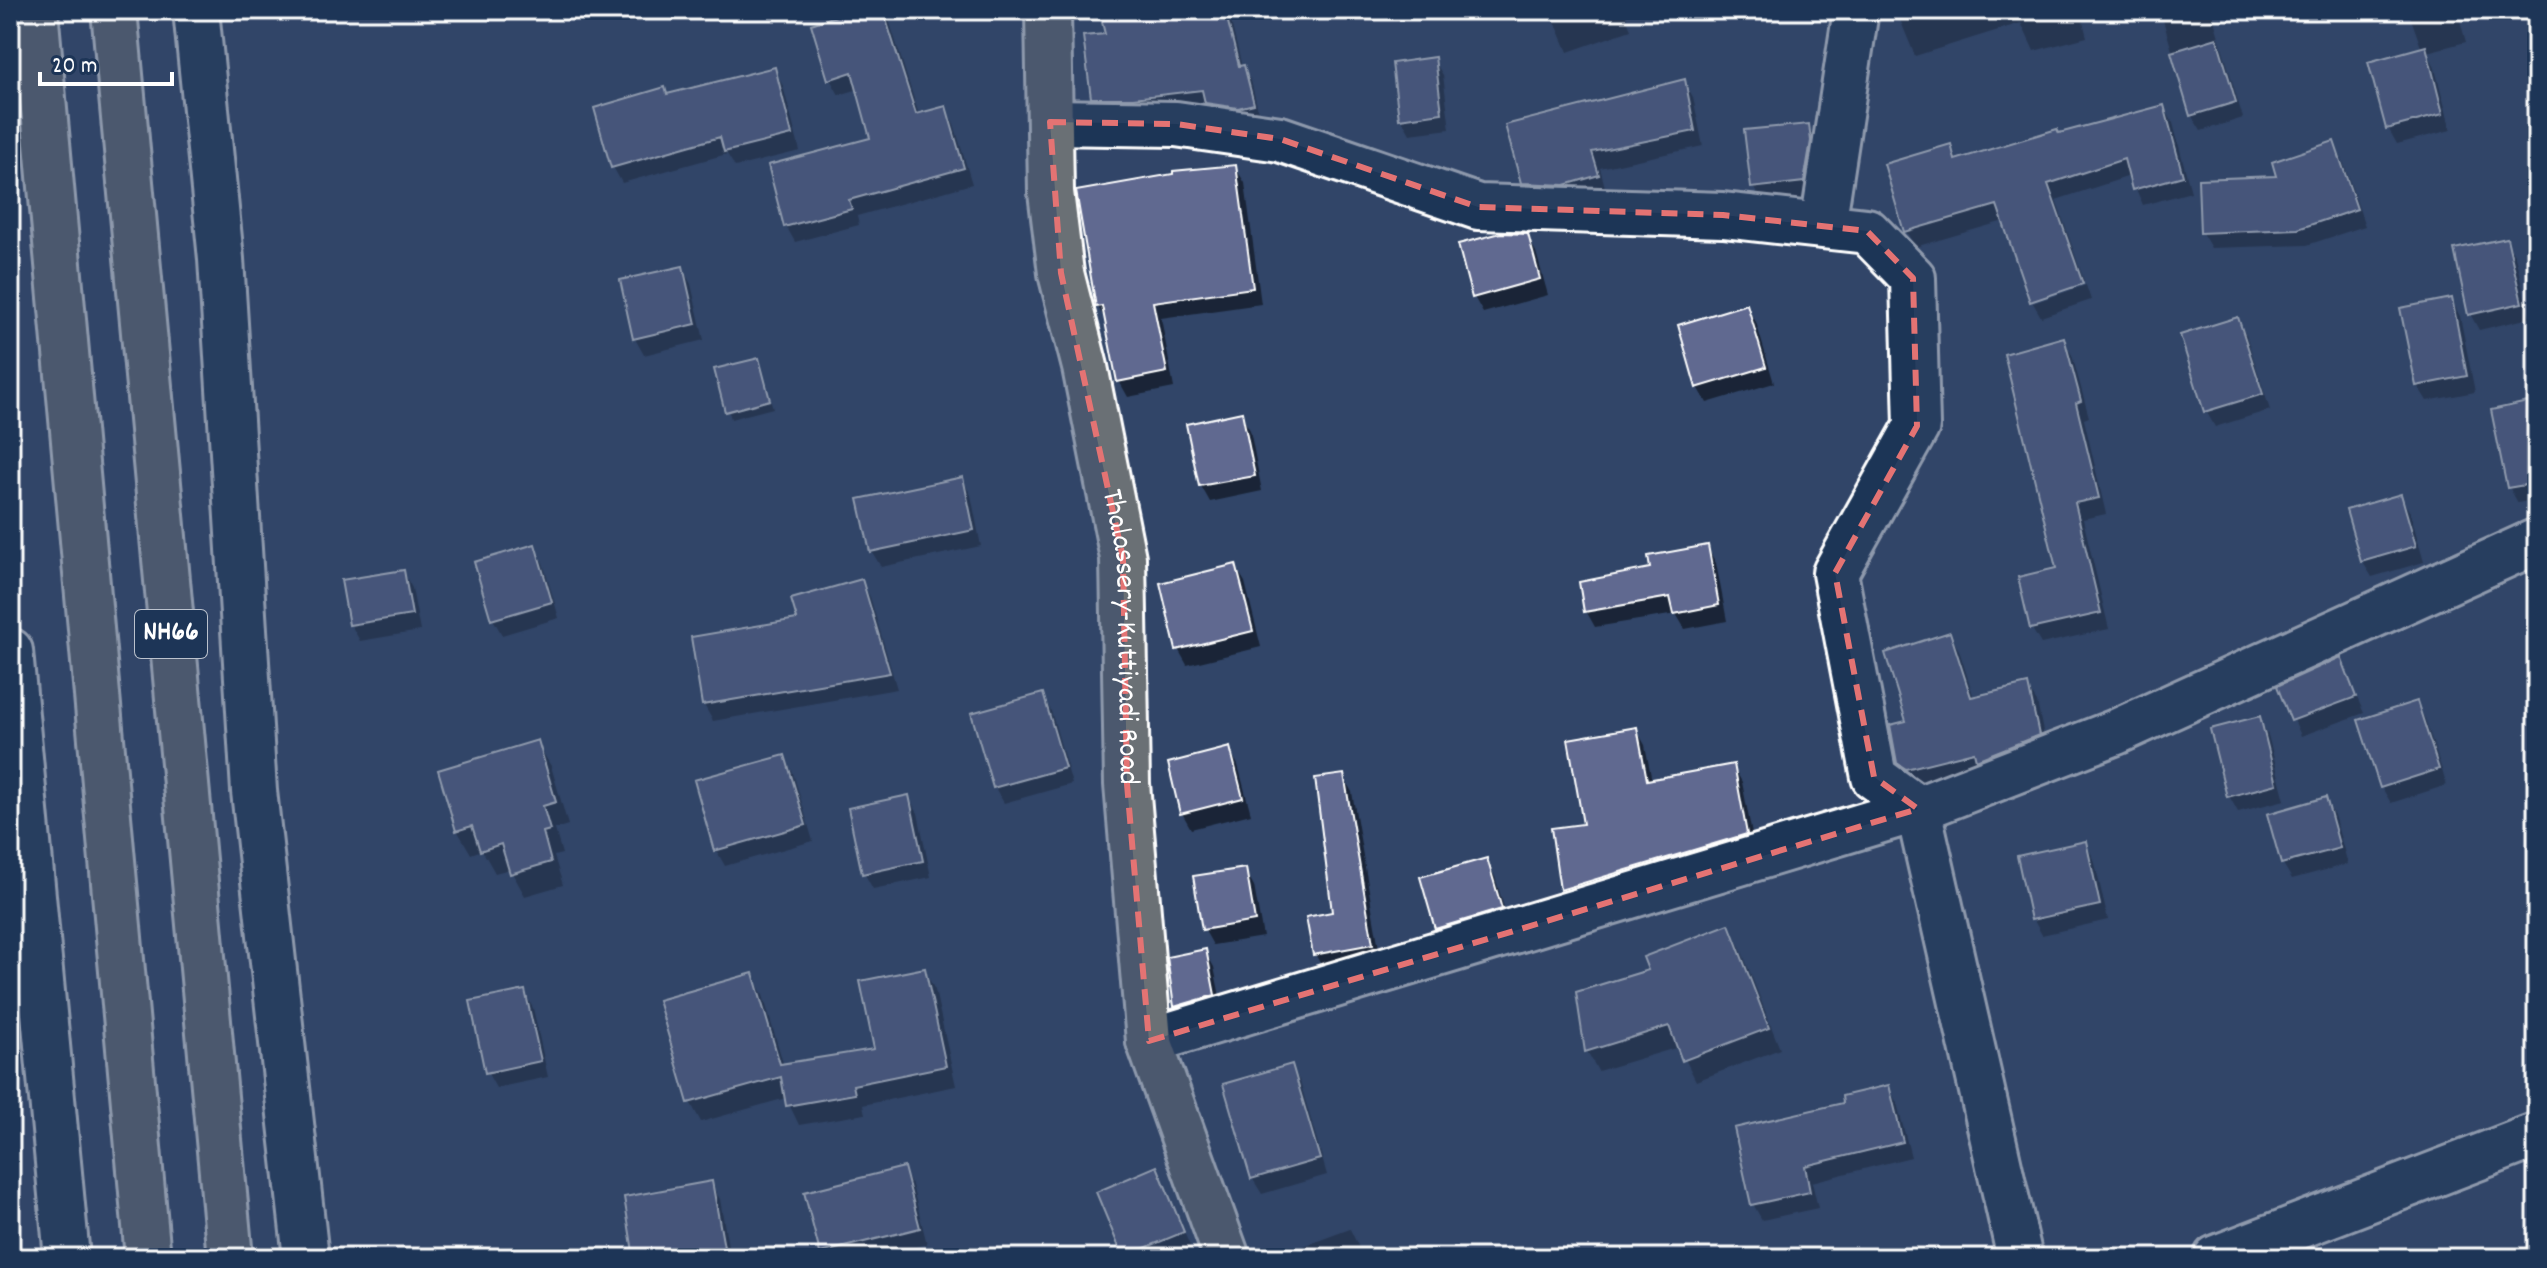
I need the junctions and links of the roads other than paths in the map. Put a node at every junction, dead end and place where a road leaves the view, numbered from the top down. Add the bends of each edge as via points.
1 (35, 10) edge
2 (114, 10) edge
3 (196, 10) edge
4 (1048, 10) edge
5 (1856, 10) edge
6 (1050, 122) junction
7 (1823, 226) junction
8 (2537, 541) edge
9 (10, 651) edge
10 (1918, 809) junction
11 (1149, 1041) junction
12 (2537, 1135) edge
13 (67, 1258) edge
14 (148, 1258) edge
15 (230, 1258) edge
16 (306, 1258) edge
17 (1227, 1258) edge
18 (2020, 1258) edge
19 (2216, 1258) edge

1 - 14 main road, NH66
2 - 15 main road, NH66
3 - 16 street via 221,259 254,791
4 - 6 main road, Thalassery-Kuttiyadi Road
5 - 7 street
6 - 7 street via 1176,124 1280,139 1478,207 1723,215
6 - 11 main road, Thalassery-Kuttiyadi Road via 1051,192 1061,273 1123,558 1127,784
7 - 10 street via 1867,231 1913,278 1917,426 1835,573 1874,777
8 - 10 street via 2116,732
9 - 13 street
10 - 11 street
10 - 18 street
11 - 17 main road, Thalassery-Kuttiyadi Road
12 - 19 street

